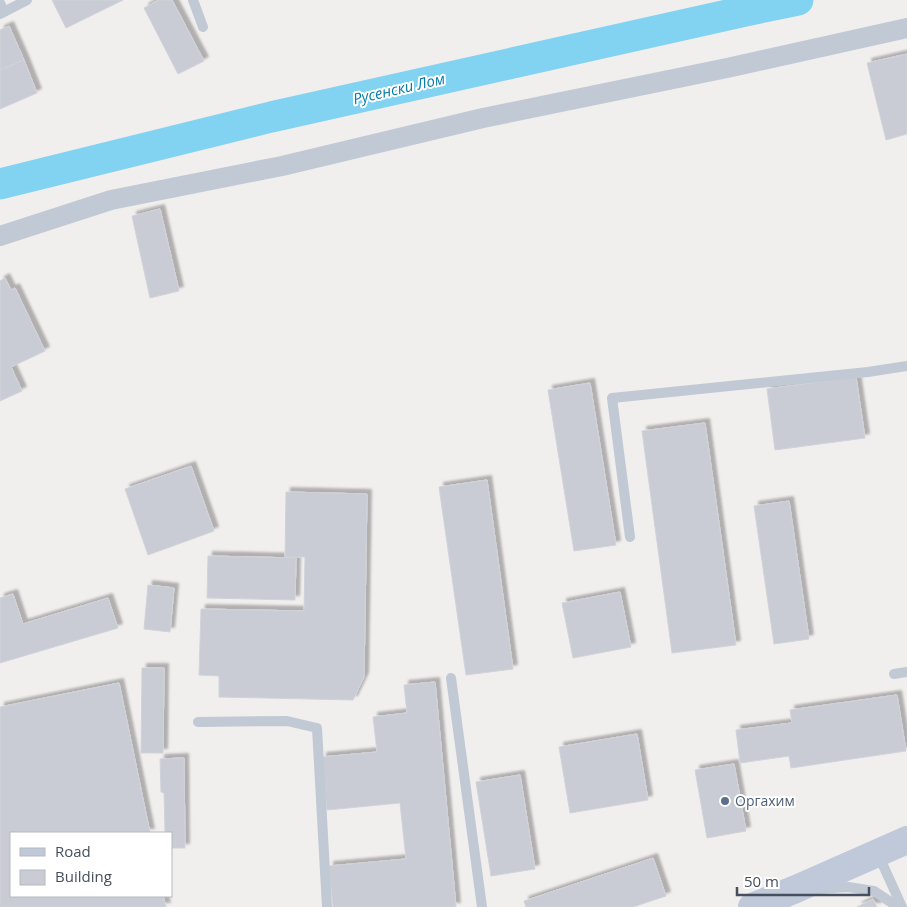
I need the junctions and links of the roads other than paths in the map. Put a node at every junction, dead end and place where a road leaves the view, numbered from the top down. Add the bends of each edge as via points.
1 (27, 0) edge
2 (193, 0) edge
3 (1, 10) edge
4 (203, 27) dead end
5 (907, 28) edge
6 (0, 236) edge
7 (907, 366) edge
8 (630, 538) dead end
9 (907, 672) edge
10 (894, 674) dead end
11 (451, 678) dead end
12 (198, 722) dead end
13 (907, 840) edge
14 (877, 853) junction
15 (796, 889) junction
16 (327, 907) edge
17 (482, 907) edge
18 (752, 907) edge
19 (898, 907) edge
20 (902, 907) edge

1 - 3 lane
2 - 4 lane
5 - 6 street via 483,118 282,166 111,200
7 - 8 lane via 612,398
9 - 10 lane
11 - 17 lane
12 - 16 lane via 287,722 317,728
13 - 14 main road
14 - 15 main road
14 - 20 lane
15 - 18 main road
15 - 19 lane via 848,887 874,891

